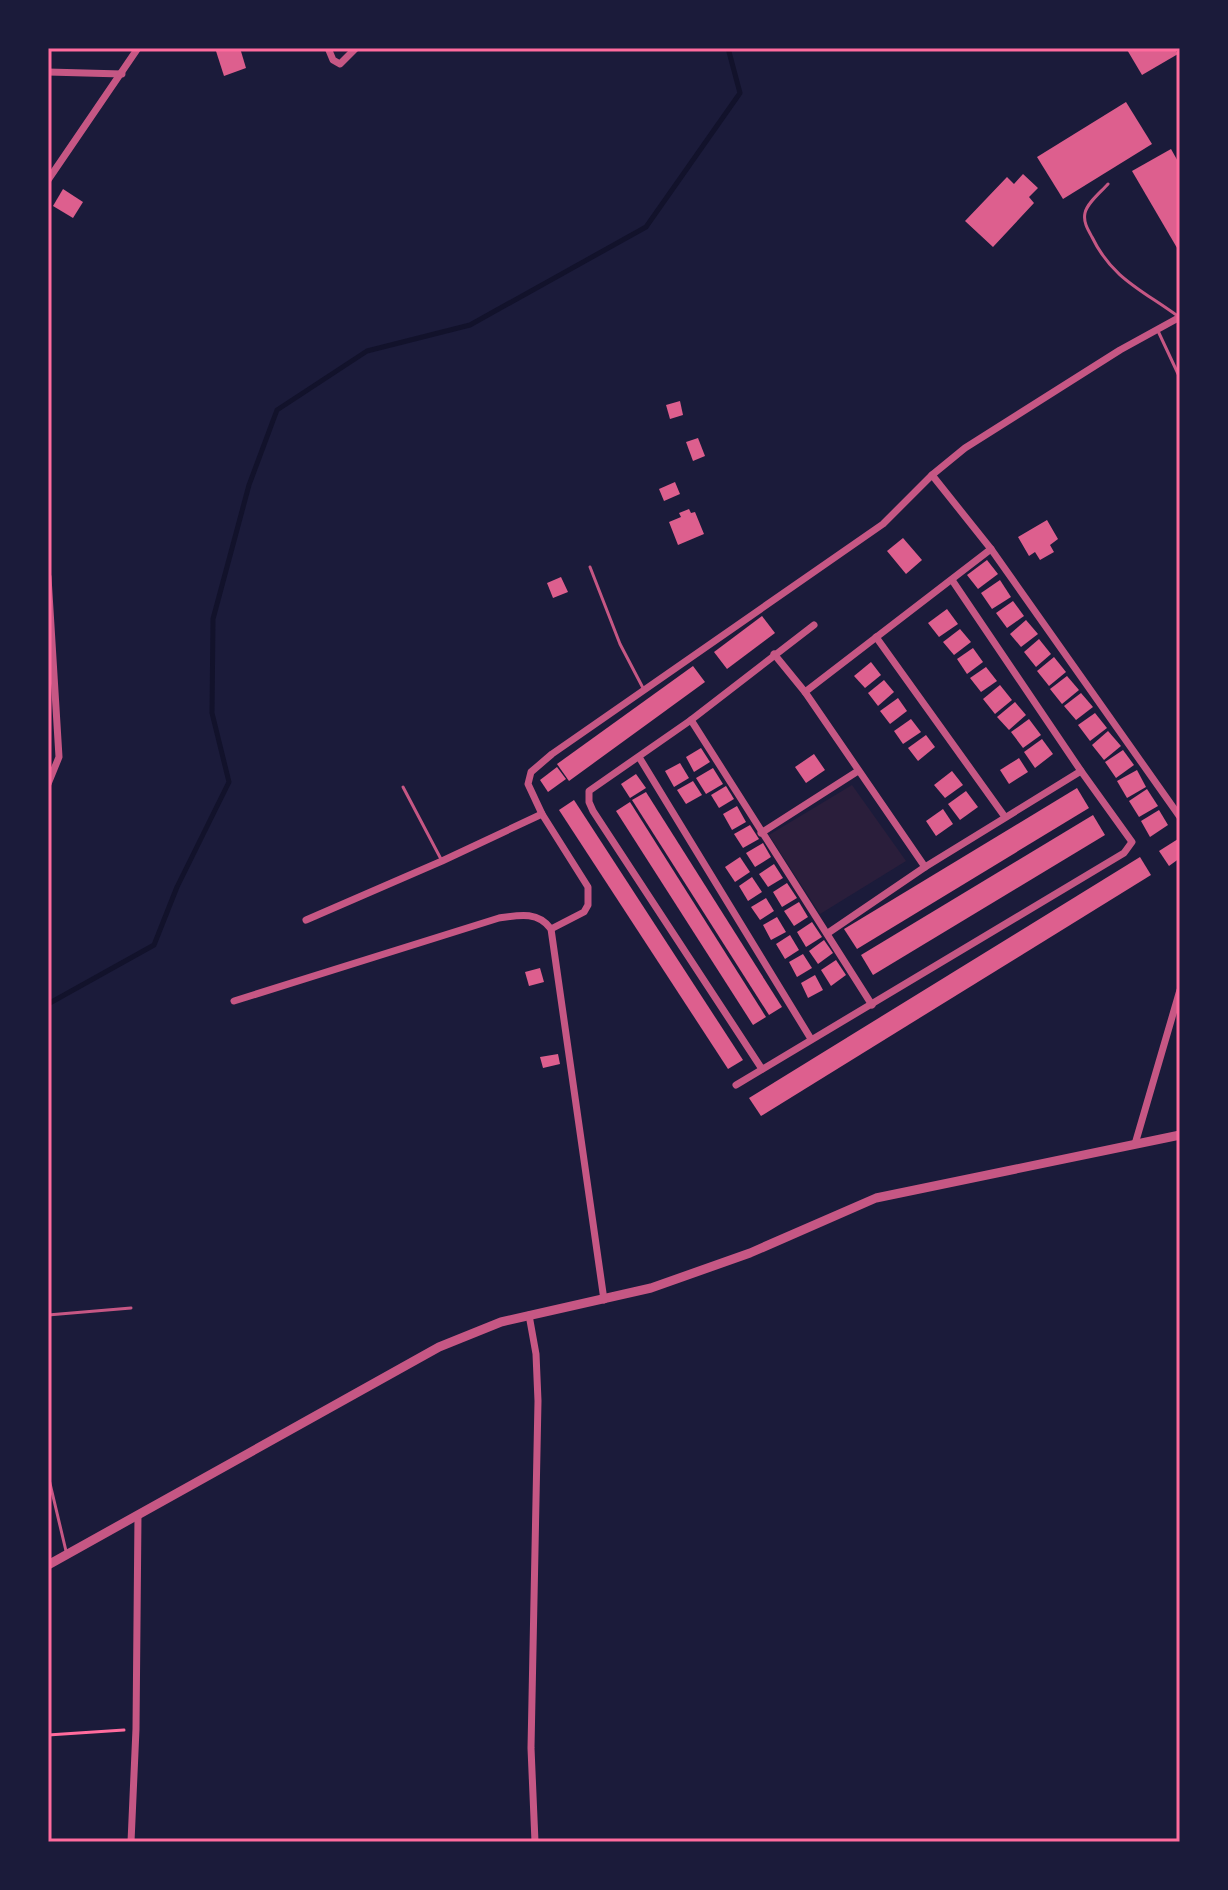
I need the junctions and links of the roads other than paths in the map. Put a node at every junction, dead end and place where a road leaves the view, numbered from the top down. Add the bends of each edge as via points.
1 (138, 48) edge
2 (328, 48) edge
3 (356, 48) edge
4 (48, 72) edge
5 (122, 74) junction
6 (48, 162) edge
7 (60, 163) junction
8 (48, 180) edge
9 (1108, 184) dead end
10 (1180, 317) edge
11 (1157, 329) junction
12 (1180, 378) edge
13 (932, 475) junction
14 (991, 549) junction
15 (590, 567) dead end
16 (48, 577) edge
17 (952, 580) junction
18 (49, 605) edge
19 (814, 625) dead end
20 (876, 637) junction
21 (774, 654) junction
22 (644, 690) junction
23 (805, 692) junction
24 (691, 720) junction
25 (639, 757) junction
26 (858, 771) junction
27 (1081, 771) junction
28 (48, 784) edge
29 (403, 787) dead end
30 (542, 814) junction
31 (1005, 817) junction
32 (1180, 817) edge
33 (761, 833) junction
34 (442, 861) junction
35 (925, 867) junction
36 (306, 920) dead end
37 (551, 929) junction
38 (828, 933) junction
39 (1180, 990) edge
40 (234, 1001) dead end
41 (872, 1005) junction
42 (811, 1039) junction
43 (762, 1069) junction
44 (736, 1085) dead end
45 (1180, 1135) edge
46 (1135, 1144) junction
47 (604, 1300) junction
48 (131, 1308) dead end
49 (48, 1315) edge
50 (529, 1315) junction
51 (48, 1475) edge
52 (138, 1515) junction
53 (67, 1555) junction
54 (48, 1565) edge
55 (131, 1842) edge
56 (535, 1842) edge

1 - 5 street
2 - 3 street via 340,64
4 - 5 street
5 - 7 street
6 - 7 street
7 - 8 street
9 - 10 lane via 1084,216 1096,246 1131,286
10 - 11 street
11 - 12 lane
11 - 13 street via 1003,423
13 - 14 street
13 - 22 street via 883,524
14 - 17 street
14 - 32 street
15 - 22 lane
16 - 18 street
17 - 20 street
17 - 27 street
18 - 28 street via 59,757
19 - 21 street
20 - 23 street
20 - 31 street
21 - 23 street
21 - 24 street
22 - 30 street via 531,772 528,784
23 - 26 street
24 - 25 street
24 - 33 street
25 - 42 street
25 - 43 street via 589,791 589,802
26 - 33 street
26 - 35 street
27 - 31 street
27 - 41 street via 1132,842 1124,853
29 - 34 lane
30 - 34 street
30 - 37 street via 583,877 589,897 584,912
31 - 35 street
33 - 38 street
34 - 36 street
35 - 38 street
37 - 40 street via 536,916 499,918
37 - 47 street
38 - 41 street
39 - 46 street
41 - 42 street
42 - 43 street
43 - 44 street
45 - 46 street
46 - 47 street via 876,1198 750,1253
47 - 50 street
48 - 49 lane
50 - 52 street via 439,1347
50 - 56 street via 538,1401 531,1748
51 - 53 lane
52 - 53 street
52 - 55 street
53 - 54 street

